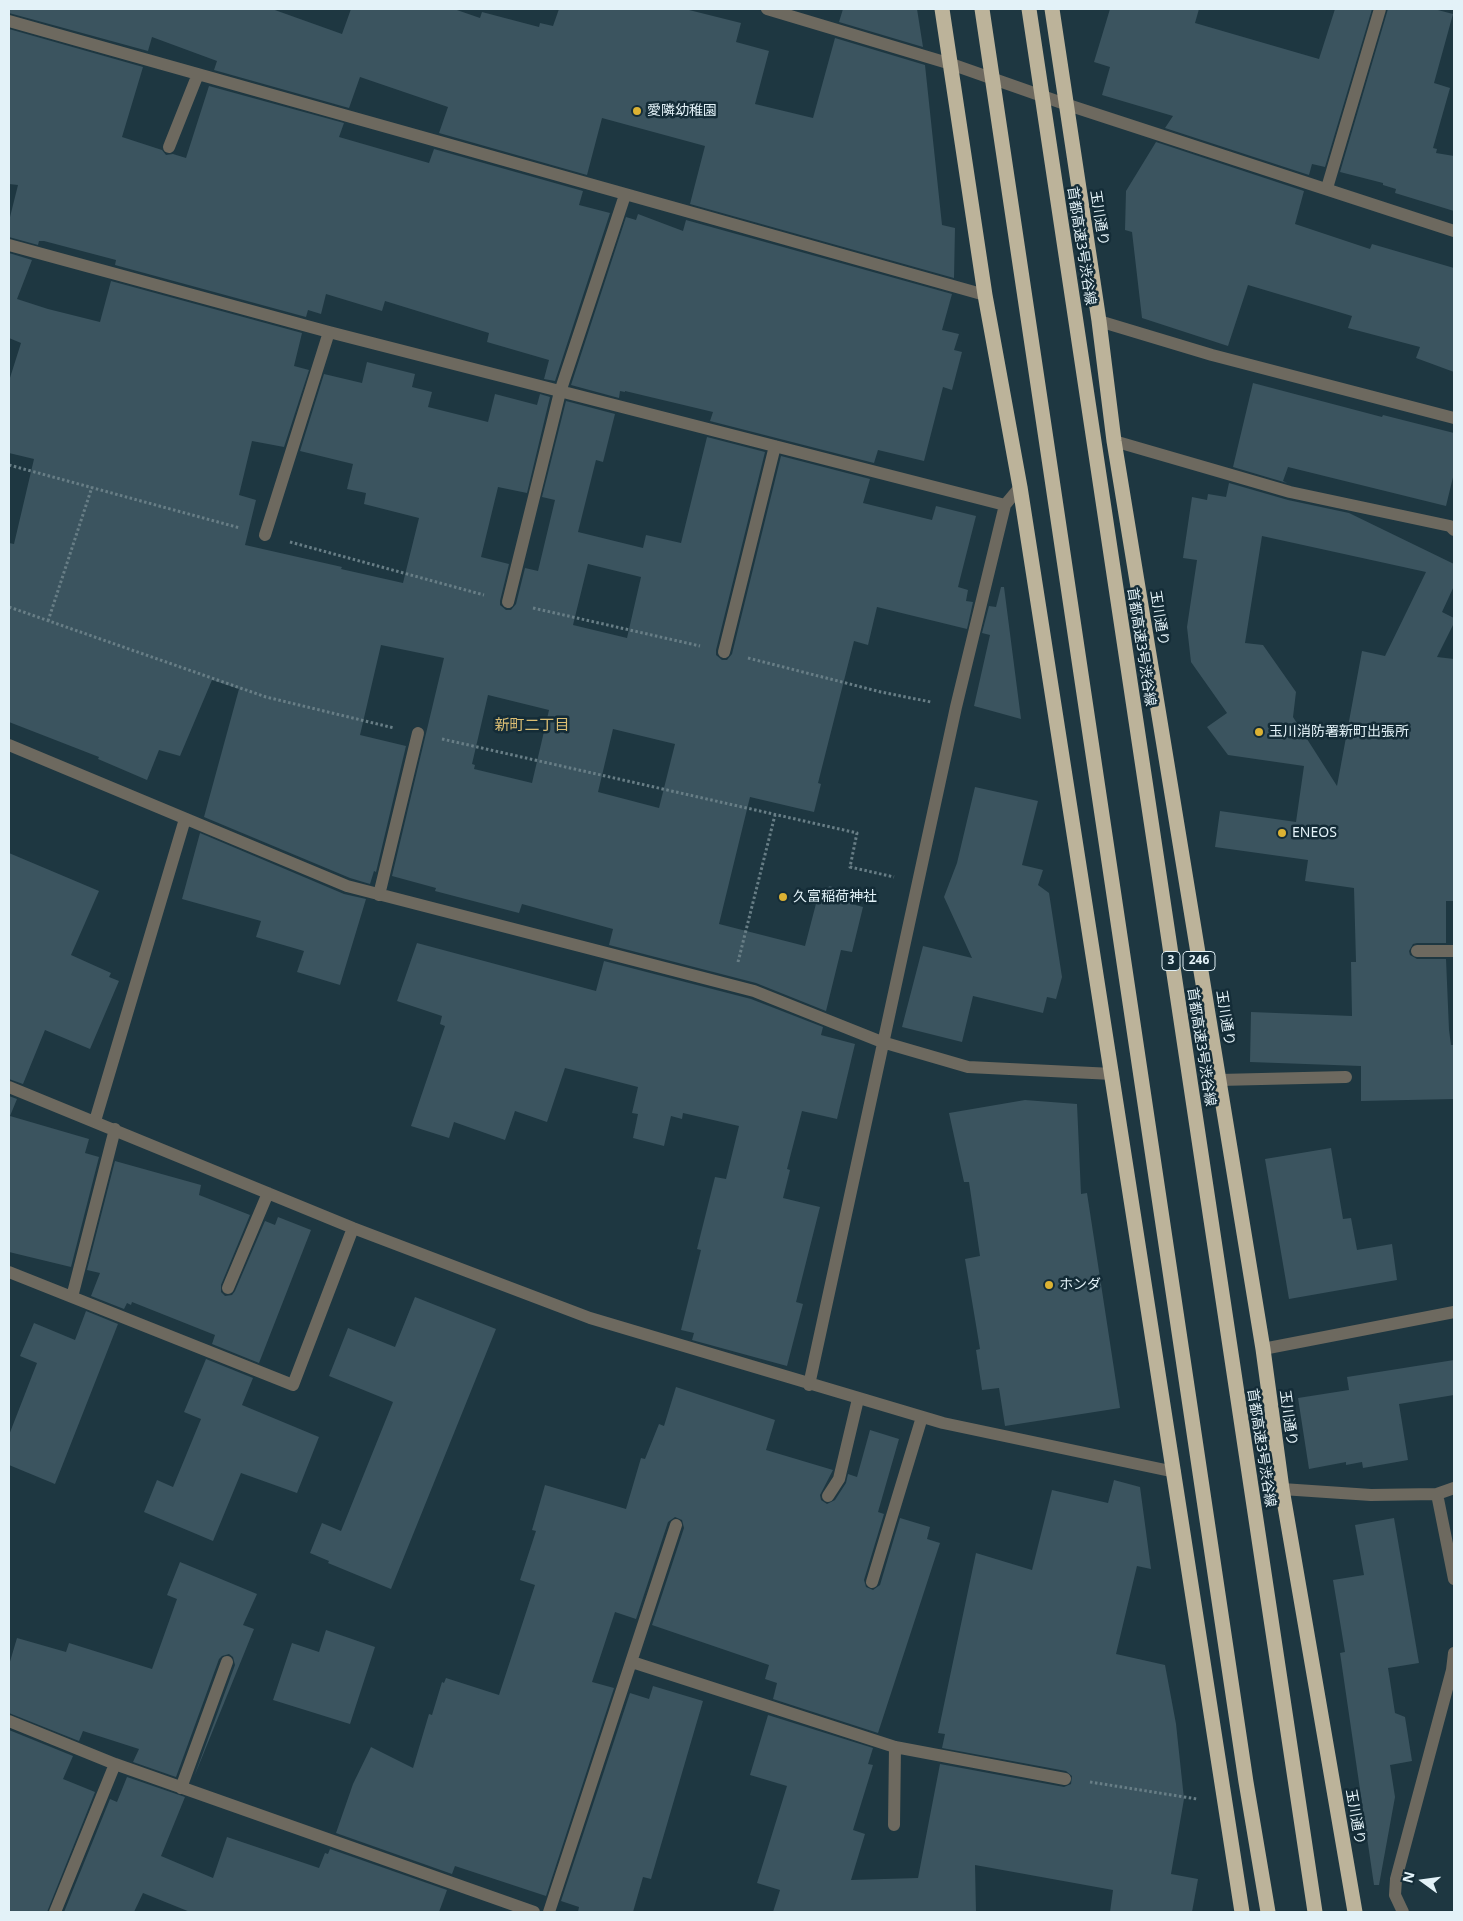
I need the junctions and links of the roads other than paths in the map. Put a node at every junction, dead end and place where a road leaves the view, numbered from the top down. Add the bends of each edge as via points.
1 (767, 9) edge
2 (942, 9) edge
3 (982, 9) edge
4 (1029, 9) edge
5 (1052, 9) edge
6 (1380, 9) edge
7 (9, 21) edge
8 (951, 64) junction
9 (198, 74) junction
10 (1065, 104) junction
11 (169, 147) dead end
12 (1327, 188) junction
13 (625, 195) junction
14 (1454, 231) edge
15 (9, 245) edge
16 (985, 295) junction
17 (1099, 321) junction
18 (329, 332) junction
19 (560, 392) junction
20 (1454, 418) edge
21 (1114, 441) junction
22 (775, 446) junction
23 (1020, 487) junction
24 (1005, 505) junction
25 (1454, 530) edge
26 (265, 535) road end
27 (508, 602) road end
28 (724, 652) road end
29 (418, 734) road end
30 (9, 745) edge
31 (186, 819) junction
32 (379, 894) junction
33 (1416, 951) dead end
34 (1454, 951) edge
35 (882, 1042) junction
36 (1113, 1074) junction
37 (1346, 1077) dead end
38 (1219, 1080) junction
39 (9, 1087) edge
40 (94, 1121) junction
41 (115, 1129) junction
42 (268, 1193) junction
43 (354, 1228) junction
44 (9, 1272) edge
45 (228, 1288) dead end
46 (72, 1297) junction
47 (1454, 1312) edge
48 (1263, 1349) junction
49 (809, 1385) junction
50 (858, 1399) junction
51 (922, 1417) junction
52 (1175, 1472) junction
53 (1454, 1488) edge
54 (1282, 1489) junction
55 (1437, 1494) junction
56 (828, 1496) dead end
57 (676, 1526) dead end
58 (1454, 1579) edge
59 (872, 1582) dead end
60 (1454, 1653) edge
61 (227, 1662) dead end
62 (632, 1662) junction
63 (9, 1722) edge
64 (895, 1747) junction
65 (114, 1764) junction
66 (1064, 1779) road end
67 (181, 1788) junction
68 (894, 1825) dead end
69 (55, 1912) edge
70 (534, 1912) edge
71 (549, 1912) edge
72 (1242, 1912) edge
73 (1268, 1912) edge
74 (1315, 1912) edge
75 (1355, 1912) edge
76 (1403, 1912) edge

1 - 8 street
2 - 8 highway
3 - 73 highway, bridge
4 - 74 highway, 首都高速3号渋谷線 / 3, bridge
5 - 10 highway, 玉川通り / 246
6 - 12 street
7 - 9 street
8 - 10 street
8 - 16 highway
9 - 11 street
9 - 13 street
10 - 12 street
10 - 17 highway, 玉川通り / 246
12 - 14 street
13 - 16 street
13 - 19 street
15 - 18 street
16 - 23 highway
17 - 20 street via 1222,358
17 - 21 highway, 玉川通り / 246
18 - 19 street
18 - 26 street
19 - 22 street
19 - 27 street
21 - 25 street via 1290,492 1450,526
21 - 38 highway, 玉川通り / 246
22 - 24 street
22 - 28 street
23 - 24 street
23 - 36 highway
24 - 35 street via 956,707
29 - 32 street
30 - 31 street
31 - 32 street via 346,886
31 - 40 street
32 - 35 street via 754,992
33 - 34 street
35 - 36 street via 968,1067
35 - 49 street
36 - 52 highway
37 - 38 street
38 - 48 highway, 玉川通り / 246
39 - 40 street
40 - 41 street
41 - 42 street
41 - 46 street
42 - 43 street
42 - 45 street
43 - 46 street via 293,1385
43 - 49 street via 590,1318
44 - 46 street
47 - 48 street
48 - 54 highway, 玉川通り / 246
49 - 50 street
50 - 51 street
50 - 56 street via 839,1479
51 - 52 street
51 - 59 street
52 - 72 highway
53 - 55 street
54 - 55 street via 1371,1495
54 - 75 highway, 玉川通り / 246
55 - 58 street
57 - 62 street
60 - 76 street via 1396,1879 1395,1895
61 - 67 street
62 - 64 street
62 - 71 street
63 - 65 street
64 - 66 street
64 - 68 street
65 - 67 street
65 - 69 street
67 - 70 street

